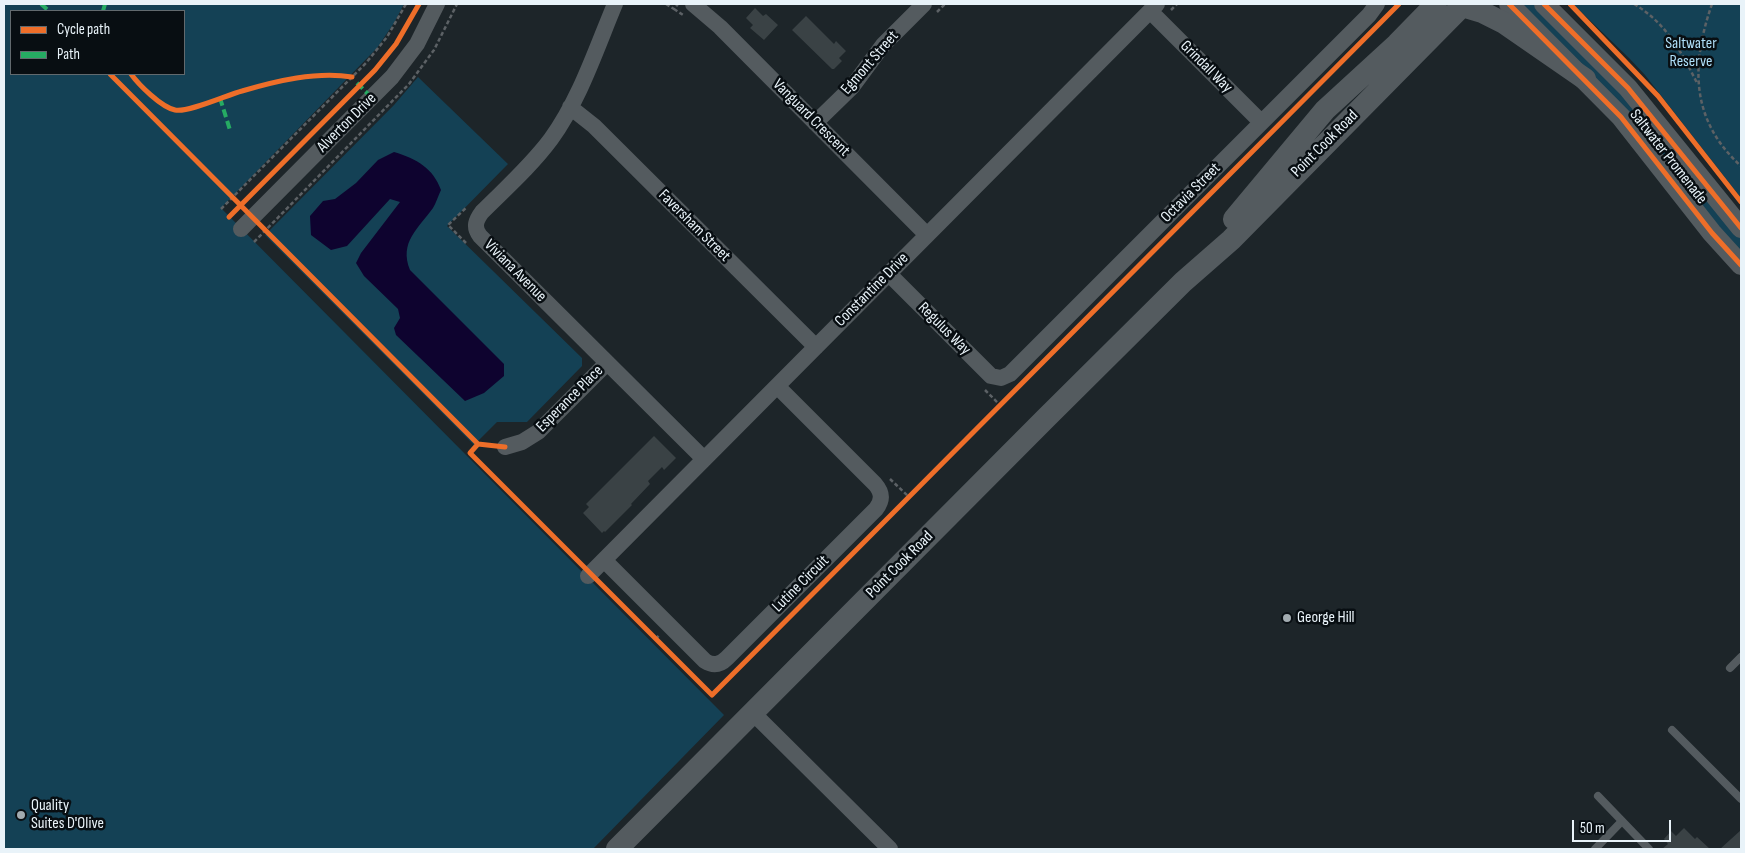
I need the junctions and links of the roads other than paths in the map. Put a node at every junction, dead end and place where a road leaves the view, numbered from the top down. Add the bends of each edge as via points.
1 (438, 4) edge
2 (615, 4) edge
3 (694, 4) edge
4 (924, 4) edge
5 (1376, 4) edge
6 (1436, 4) edge
7 (1509, 4) edge
8 (1544, 4) edge
9 (1463, 5) edge
10 (1153, 7) edge
11 (1585, 79) junction
12 (570, 107) junction
13 (1261, 122) junction
14 (815, 123) junction
15 (1741, 228) edge
16 (241, 229) dead end
17 (928, 235) junction
18 (1741, 265) edge
19 (889, 274) junction
20 (1183, 282) junction
21 (816, 347) junction
22 (607, 363) junction
23 (1001, 378) joint
24 (777, 386) junction
25 (505, 447) dead end
26 (704, 459) junction
27 (604, 560) junction
28 (588, 576) dead end
29 (1741, 658) edge
30 (1730, 668) dead end
31 (753, 713) junction
32 (1672, 730) dead end
33 (1598, 796) dead end
34 (1741, 799) edge
35 (1622, 821) junction
36 (617, 849) edge
37 (890, 849) edge
38 (1595, 849) edge
39 (1649, 849) edge

1 - 16 street, Alverton Drive via 417,44 392,77
2 - 12 street, Viviana Avenue
3 - 14 street, Vanguard Crescent
4 - 14 street, Egmont Street via 883,45 852,87
5 - 13 street, Octavia Street via 1369,15
6 - 20 main road, Point Cook Road via 1314,122
7 - 11 street, Saltwater Promenade
8 - 15 street, Saltwater Promenade via 1628,88
9 - 11 main road via 1504,23
9 - 20 main road, Point Cook Road via 1231,240
10 - 13 street, Grindall Way
10 - 17 street, Constantine Drive
11 - 18 street, Saltwater Promenade via 1621,117
12 - 21 street, Faversham Street via 594,126
12 - 22 street, Viviana Avenue via 541,151 478,217 476,228 480,236
13 - 23 street, Octavia Street via 1014,371
14 - 17 street, Vanguard Crescent
17 - 19 street, Constantine Drive
19 - 21 street, Constantine Drive
19 - 23 street, Regulus Way via 992,376
20 - 31 main road, Point Cook Road
21 - 24 street, Constantine Drive
22 - 25 street, Esperance Place via 538,432
22 - 26 street, Viviana Avenue
24 - 26 street, Constantine Drive
24 - 27 street, Lutine Circuit via 875,484 881,498 878,506 740,645 722,662 708,662
26 - 27 street, Constantine Drive
27 - 28 street, Constantine Drive
29 - 30 lane
31 - 36 main road, Point Cook Road
31 - 37 street
32 - 34 lane
33 - 35 lane
35 - 38 lane
35 - 39 lane

